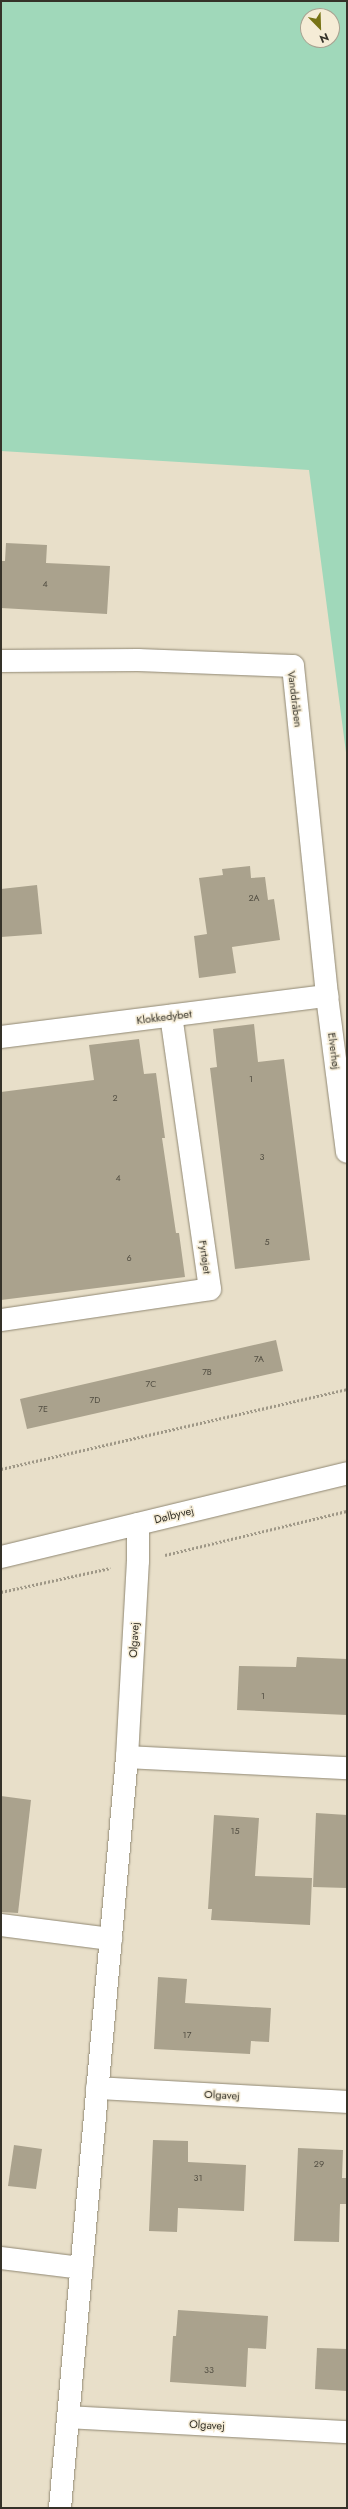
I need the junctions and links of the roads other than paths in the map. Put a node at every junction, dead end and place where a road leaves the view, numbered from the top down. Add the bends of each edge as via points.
1 (1, 661) edge
2 (327, 996) junction
3 (171, 1016) junction
4 (1, 1037) edge
5 (347, 1152) edge
6 (1, 1320) edge
7 (347, 1473) edge
8 (138, 1524) junction
9 (1, 1557) edge
10 (127, 1757) junction
11 (347, 1768) edge
12 (1, 1925) edge
13 (110, 1939) junction
14 (97, 2088) junction
15 (347, 2102) edge
16 (1, 2258) edge
17 (81, 2268) junction
18 (68, 2417) junction
19 (347, 2432) edge
20 (60, 2508) edge

1 - 2 street, Vanddråben via 138,660 293,666
2 - 3 street, Klokkedybet
2 - 5 street, Elverhøj
3 - 4 street, Klokkedybet
3 - 6 street, Fyrtøjet via 210,1289
7 - 8 street, Dølbyvej
8 - 9 street, Dølbyvej
8 - 10 street, Olgavej
10 - 11 street
10 - 13 street, Olgavej
12 - 13 street
13 - 14 street, Olgavej
14 - 15 street, Olgavej
14 - 17 street, Olgavej
16 - 17 street
17 - 18 street, Olgavej
18 - 19 street, Olgavej
18 - 20 street, Olgavej

